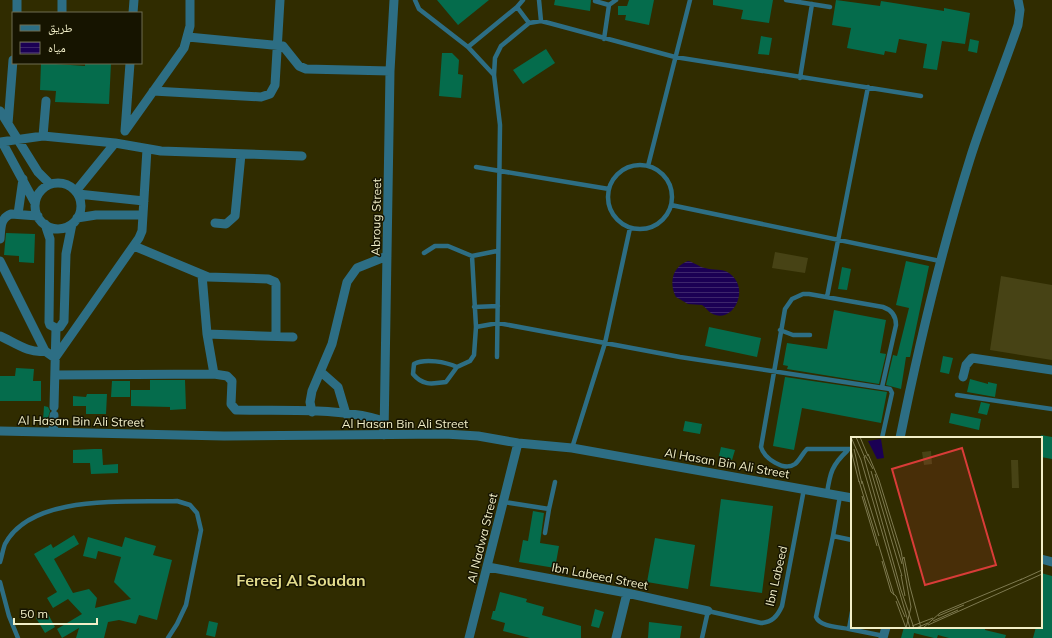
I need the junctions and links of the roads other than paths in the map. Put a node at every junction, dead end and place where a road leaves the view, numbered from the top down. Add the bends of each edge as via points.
1 (18, 0) edge
2 (62, 0) edge
3 (134, 0) edge
4 (190, 0) edge
5 (280, 0) edge
6 (394, 0) edge
7 (415, 0) edge
8 (522, 0) edge
9 (539, 0) edge
10 (616, 0) edge
11 (690, 0) edge
12 (786, 0) edge
13 (1018, 0) edge
14 (595, 1) dead end
15 (812, 4) junction
16 (609, 5) junction
17 (517, 7) junction
18 (830, 7) dead end
19 (16, 12) edge
20 (62, 12) edge
21 (133, 12) edge
22 (541, 21) junction
23 (528, 23) junction
24 (188, 37) junction
25 (604, 39) junction
26 (277, 45) junction
27 (468, 47) junction
28 (674, 57) junction
29 (13, 64) edge
30 (130, 64) edge
31 (390, 71) junction
32 (494, 75) junction
33 (800, 78) junction
34 (868, 87) junction
35 (153, 92) junction
36 (921, 96) dead end
37 (46, 101) dead end
38 (0, 111) edge
39 (8, 124) junction
40 (125, 131) junction
41 (43, 136) junction
42 (18, 139) junction
43 (1, 142) edge
44 (119, 144) junction
45 (147, 149) junction
46 (241, 154) junction
47 (302, 156) dead end
48 (648, 166) junction
49 (476, 167) dead end
50 (499, 171) junction
51 (23, 179) junction
52 (50, 184) junction
53 (609, 189) junction
54 (77, 193) junction
55 (144, 201) junction
56 (35, 203) junction
57 (671, 205) junction
58 (18, 214) junction
59 (143, 215) junction
60 (38, 216) junction
61 (75, 221) junction
62 (215, 223) dead end
63 (45, 224) junction
64 (630, 228) junction
65 (0, 239) edge
66 (839, 239) junction
67 (134, 246) junction
68 (497, 250) junction
69 (424, 253) dead end
70 (387, 256) junction
71 (472, 256) junction
72 (940, 261) junction
73 (0, 262) edge
74 (202, 275) junction
75 (827, 297) junction
76 (498, 306) junction
77 (474, 307) junction
78 (498, 323) junction
79 (476, 326) junction
80 (56, 328) junction
81 (780, 330) junction
82 (207, 334) junction
83 (810, 335) dead end
84 (0, 336) edge
85 (276, 336) junction
86 (293, 337) dead end
87 (604, 343) junction
88 (45, 352) junction
89 (497, 357) dead end
90 (55, 358) junction
91 (457, 367) junction
92 (1052, 370) edge
93 (774, 371) junction
94 (321, 372) junction
95 (214, 374) junction
96 (56, 375) junction
97 (963, 377) dead end
98 (882, 387) junction
99 (957, 395) dead end
100 (1052, 409) edge
101 (312, 412) junction
102 (346, 414) junction
103 (384, 421) junction
104 (0, 431) edge
105 (53, 432) junction
106 (384, 435) junction
107 (882, 437) edge
108 (900, 437) edge
109 (518, 443) junction
110 (572, 448) junction
111 (849, 450) edge
112 (555, 482) dead end
113 (804, 489) junction
114 (826, 493) junction
115 (840, 496) junction
116 (851, 498) edge
117 (504, 502) junction
118 (549, 509) junction
119 (545, 533) dead end
120 (833, 536) junction
121 (851, 540) edge
122 (1042, 559) edge
123 (0, 562) edge
124 (1052, 562) edge
125 (488, 567) junction
126 (0, 582) edge
127 (627, 593) junction
128 (708, 611) junction
129 (851, 618) edge
130 (849, 629) junction
131 (884, 634) edge
132 (18, 638) edge
133 (168, 638) edge
134 (469, 638) edge
135 (616, 638) edge
136 (702, 638) edge

1 - 19 street
2 - 20 street
3 - 21 street
4 - 24 street
5 - 26 street
6 - 31 street, Abroug Street
7 - 27 lane via 419,9
8 - 17 lane
9 - 22 lane
10 - 16 lane
11 - 28 lane
12 - 15 lane
13 - 72 street via 1018,25 970,158
14 - 16 lane
15 - 18 lane
15 - 33 lane
16 - 25 lane
17 - 23 lane
17 - 27 lane
22 - 23 lane
22 - 25 lane
23 - 32 lane via 501,46 495,58
24 - 26 street
24 - 35 street via 179,56
25 - 28 lane
26 - 31 street via 285,47 300,66 306,69
26 - 35 street via 274,90 266,97
27 - 32 lane
28 - 33 lane
28 - 48 lane
29 - 39 street
30 - 40 street
31 - 70 street, Abroug Street
32 - 50 lane via 500,125
33 - 34 lane
34 - 36 lane
34 - 66 lane
35 - 40 street
37 - 41 street
38 - 39 street
39 - 42 street
40 - 44 street
41 - 42 street
41 - 44 street
42 - 43 street
42 - 52 street via 38,172
43 - 51 street
44 - 45 street
44 - 54 street
45 - 46 street
45 - 55 street
46 - 47 street
46 - 62 street via 235,216 226,224
48 - 53 lane via 638,165 620,172
48 - 57 lane via 657,170 670,185
49 - 50 lane
50 - 53 lane
50 - 68 lane
51 - 56 street
51 - 58 street
52 - 54 street via 64,184
52 - 56 street via 40,192
53 - 64 lane via 608,201 612,213
54 - 55 street
54 - 61 street via 81,206
55 - 59 street
56 - 60 street
57 - 64 lane via 667,214 651,228
57 - 66 lane
58 - 60 street
58 - 65 street via 4,218
59 - 61 street via 96,215
59 - 67 street via 142,231
60 - 63 street
61 - 63 street via 59,228
61 - 80 street via 66,254 64,321
63 - 80 street via 50,239 49,322
64 - 87 lane
66 - 72 lane
66 - 75 lane
67 - 74 street
67 - 90 street
68 - 71 lane
68 - 76 lane
69 - 71 lane via 435,246 448,246
70 - 94 street via 358,268 347,282 332,344
70 - 103 street, Abroug Street
71 - 77 lane
72 - 108 street
73 - 88 street
74 - 82 street
74 - 85 street via 214,278 268,279 275,282
75 - 81 lane via 803,294 792,299 785,309
75 - 98 lane via 883,307 895,316 896,325
76 - 77 lane
76 - 78 lane
77 - 79 lane
78 - 79 lane
78 - 87 lane
78 - 89 lane
79 - 91 lane via 474,356 470,361
80 - 90 street
81 - 83 lane via 792,335
81 - 93 lane
82 - 85 street
82 - 95 street
84 - 88 street via 27,349
85 - 86 street
87 - 93 lane
87 - 110 lane
88 - 90 street
90 - 96 street
91 - 91 lane via 449,380 436,384 418,380 413,374 414,364 419,361
92 - 97 street via 972,358 966,365
93 - 98 lane
93 - 111 lane via 761,447 767,458 781,465 792,466 807,450
94 - 101 street via 312,391
94 - 102 street via 338,387
95 - 96 street
95 - 101 street via 227,376 232,381 231,404 236,410
96 - 105 street
98 - 107 lane via 890,389 892,393
99 - 100 lane
101 - 102 street
102 - 103 street
103 - 106 street, Abroug Street
104 - 105 street, Al Hasan Bin Ali Street
105 - 106 street, Al Hasan Bin Ali Street
106 - 109 street, Al Hasan Bin Ali Street via 445,434 478,436
109 - 110 street, Al Hasan Bin Ali Street
109 - 117 street, Al Nadwa Street
110 - 113 street, Al Hasan Bin Ali Street
111 - 114 lane via 836,461
112 - 118 lane
113 - 114 street, Al Hasan Bin Ali Street
113 - 128 lane, Ibn Labeed via 782,606 775,618 768,622 752,622
114 - 115 street, Al Hasan Bin Ali Street
115 - 116 street, Al Hasan Bin Ali Street
115 - 120 lane
117 - 118 lane
117 - 125 street, Al Nadwa Street
118 - 119 lane
120 - 121 lane
120 - 130 lane via 816,617 825,625
122 - 124 street
123 - 133 lane via 5,544 19,527 35,515 59,507 177,501 190,505 197,513 201,530 186,605
125 - 127 street, Ibn Labeed Street
125 - 134 street, Al Nadwa Street
126 - 132 lane
127 - 128 street, Ibn Labeed Street
127 - 135 street
128 - 136 lane
129 - 130 lane
130 - 131 lane

